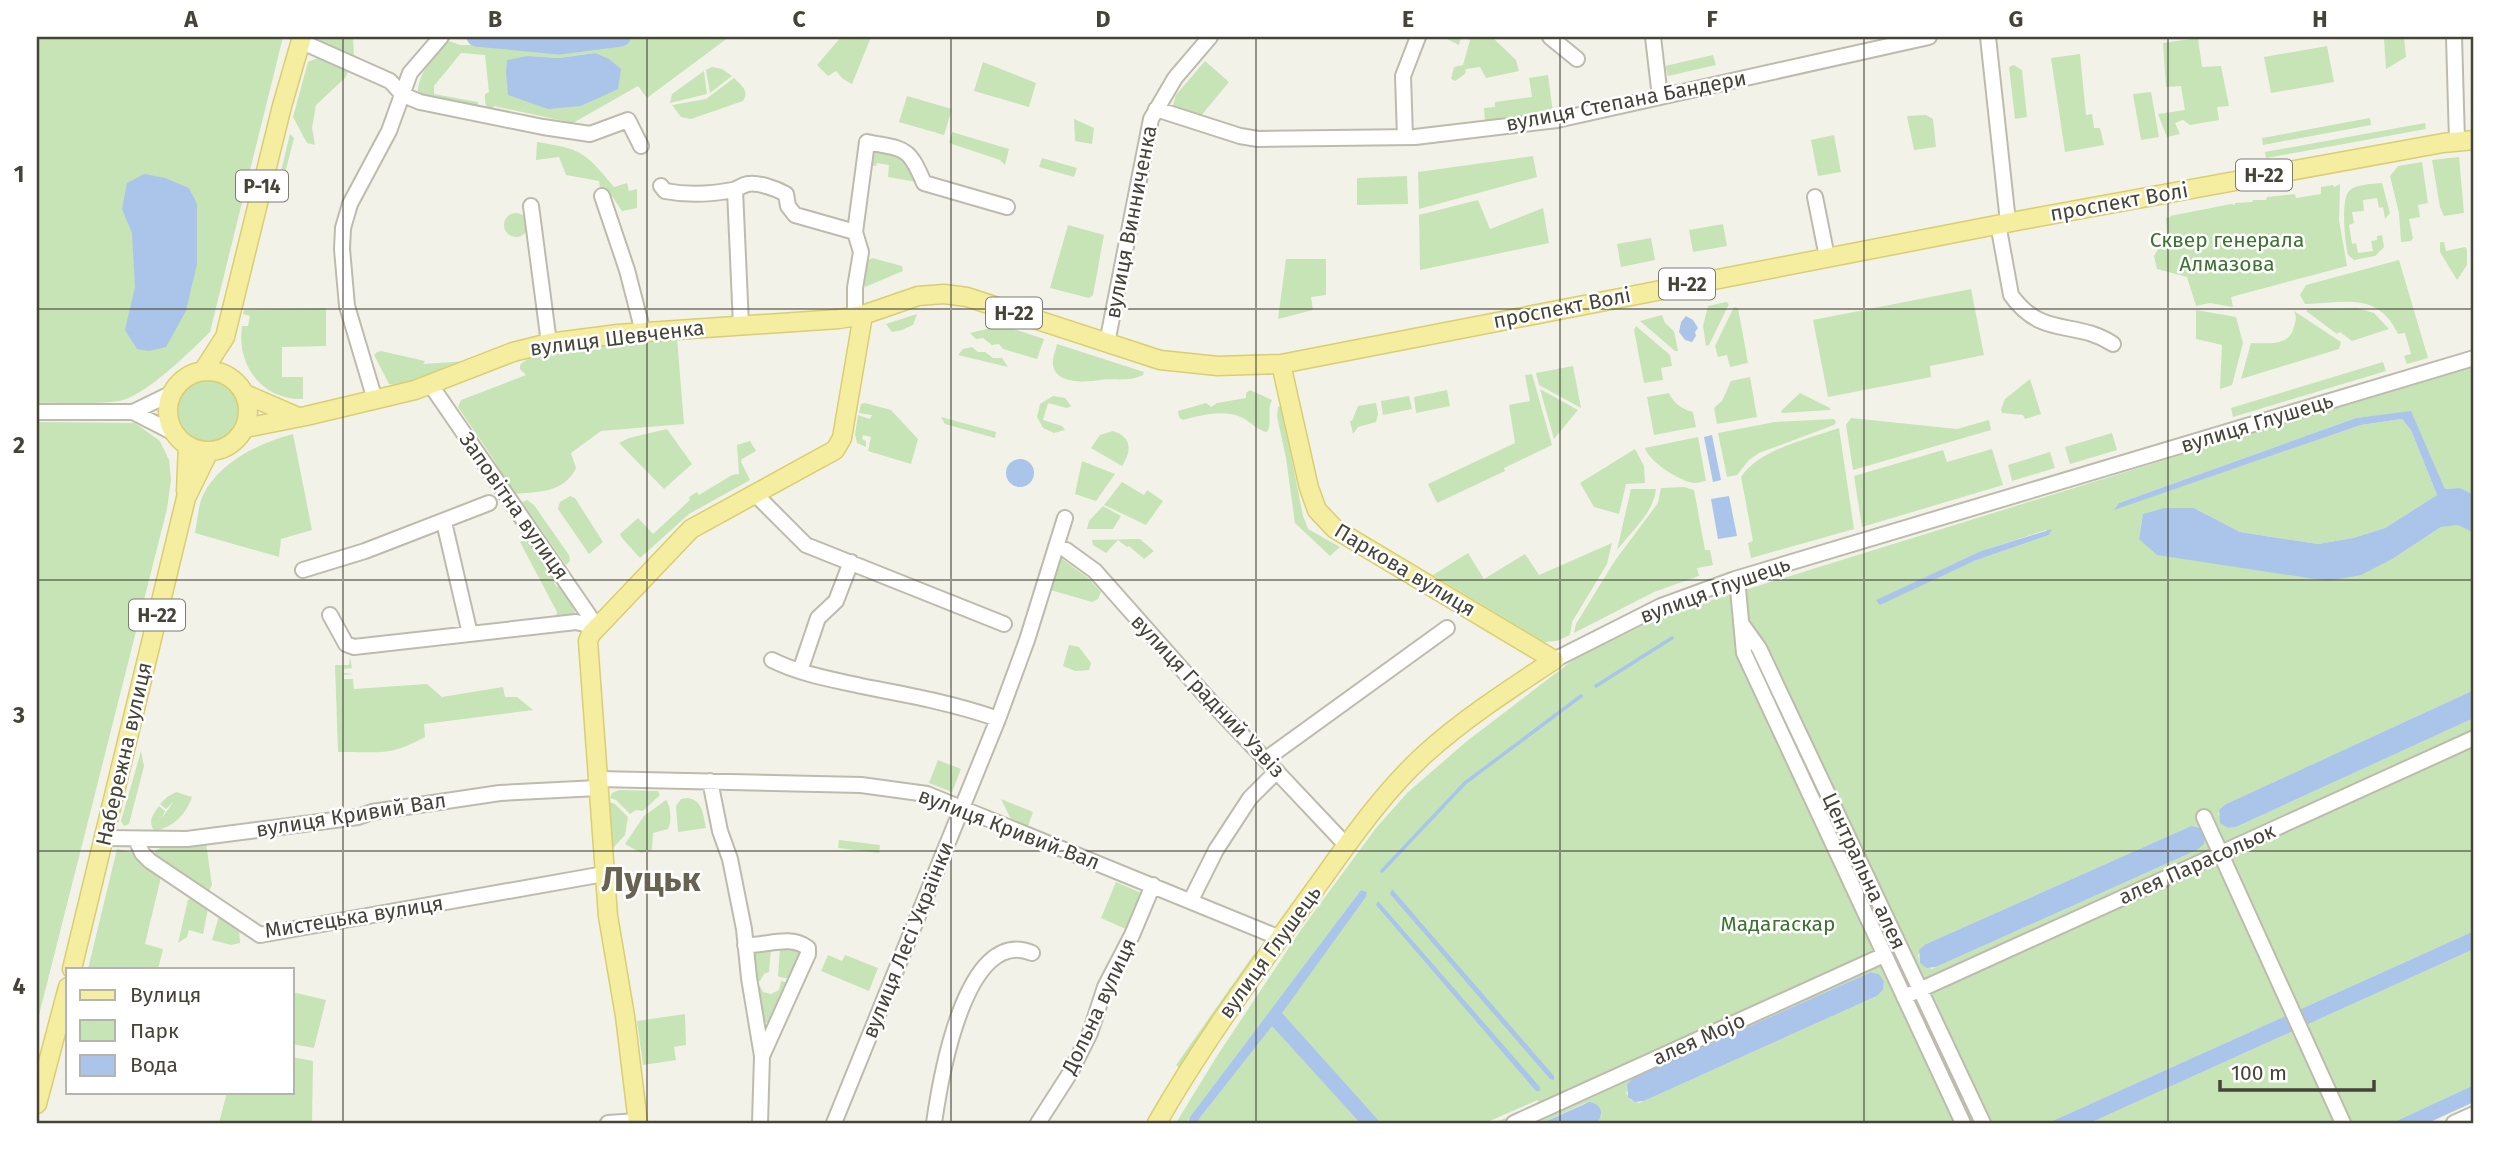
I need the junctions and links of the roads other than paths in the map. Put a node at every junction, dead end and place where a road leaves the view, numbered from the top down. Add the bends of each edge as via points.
1 (1210, 37) edge
2 (1418, 37) edge
3 (1550, 37) edge
4 (1653, 37) edge
5 (1929, 37) edge
6 (1988, 37) edge
7 (2454, 37) edge
8 (440, 38) edge
9 (301, 39) edge
10 (1577, 60) dead end
11 (403, 95) junction
12 (1660, 97) junction
13 (1156, 109) junction
14 (1405, 137) junction
15 (2466, 141) edge
16 (641, 146) dead end
17 (661, 186) dead end
18 (735, 190) junction
19 (602, 196) dead end
20 (1815, 197) dead end
21 (531, 206) dead end
22 (1007, 207) dead end
23 (2003, 223) junction
24 (855, 232) junction
25 (1827, 257) junction
26 (859, 316) junction
27 (741, 325) junction
28 (643, 332) junction
29 (225, 337) junction
30 (549, 343) junction
31 (1107, 343) junction
32 (2113, 344) dead end
33 (2474, 358) edge
34 (1282, 364) junction
35 (203, 371) junction
36 (231, 377) junction
37 (430, 384) junction
38 (172, 393) junction
39 (245, 394) junction
40 (375, 400) junction
41 (37, 412) edge
42 (133, 412) junction
43 (298, 417) junction
44 (245, 428) junction
45 (174, 433) junction
46 (188, 446) junction
47 (209, 451) junction
48 (754, 493) junction
49 (186, 498) junction
50 (489, 503) dead end
51 (1065, 519) dead end
52 (444, 522) junction
53 (1066, 550) dead end
54 (851, 562) junction
55 (303, 570) dead end
56 (1738, 589) dead end
57 (330, 615) dead end
58 (1740, 622) junction
59 (1004, 624) dead end
60 (597, 627) junction
61 (1447, 628) dead end
62 (470, 634) junction
63 (772, 660) dead end
64 (1554, 660) junction
65 (800, 671) junction
66 (998, 719) junction
67 (2474, 738) edge
68 (1266, 759) junction
69 (1277, 771) junction
70 (710, 781) junction
71 (1822, 781) junction
72 (598, 783) junction
73 (1807, 788) junction
74 (962, 808) junction
75 (2204, 817) dead end
76 (104, 838) junction
77 (136, 839) junction
78 (1347, 846) junction
79 (2222, 853) junction
80 (604, 874) junction
81 (1153, 886) junction
82 (1191, 900) junction
83 (1280, 938) junction
84 (745, 945) junction
85 (1032, 953) dead end
86 (1884, 955) junction
87 (72, 968) edge
88 (1920, 990) junction
89 (66, 995) edge
90 (1904, 997) junction
91 (762, 1056) junction
92 (37, 1104) edge
93 (2474, 1114) edge
94 (638, 1122) edge
95 (608, 1123) edge
96 (760, 1123) edge
97 (834, 1123) edge
98 (934, 1123) edge
99 (1038, 1123) edge
100 (1157, 1123) edge
101 (1514, 1123) edge
102 (1963, 1123) edge
103 (1983, 1123) edge
104 (2343, 1123) edge
105 (2454, 1123) edge

1 - 13 street, вулиця Винниченка
2 - 14 street via 1403,76
3 - 10 street
4 - 12 street
5 - 12 street, вулиця Степана Бандери
6 - 23 street
7 - 15 street
8 - 11 street via 410,73
9 - 11 street via 390,81
9 - 29 main road, Р-14
11 - 16 street via 590,134 628,120
11 - 40 street via 350,204 341,249 348,306
12 - 14 street, вулиця Степана Бандери via 1575,116
13 - 14 street, вулиця Степана Бандери via 1258,139
13 - 31 street, вулиця Винниченка
15 - 23 main road, проспект Волі / Н-22
17 - 18 street via 671,192
18 - 24 street via 750,184 782,191 795,215
18 - 27 street
19 - 28 street
20 - 25 street
21 - 30 street
22 - 24 street via 924,183 915,160 905,150 867,142
23 - 25 main road, проспект Волі / Н-22
23 - 32 street via 2011,295 2018,305 2043,324
24 - 26 street via 861,252 855,282
25 - 34 main road, проспект Волі / Н-22
26 - 27 main road, вулиця Шевченка / Н-22
26 - 31 main road, проспект Волі / Н-22 via 918,296 944,294 967,297
26 - 48 main road via 842,438 835,450
27 - 28 main road, вулиця Шевченка / Н-22
28 - 30 main road, вулиця Шевченка / Н-22
29 - 35 main road, Р-14
29 - 36 main road, Р-14
30 - 37 main road, вулиця Шевченка / Н-22
31 - 34 main road, проспект Волі / Н-22 via 1171,361 1218,366
33 - 64 street, вулиця Глушець via 1735,579 1661,606
34 - 64 main road, Паркова вулиця via 1309,488 1323,519
35 - 36 main road
35 - 38 main road via 185,378
36 - 39 main road
37 - 40 main road, вулиця Шевченка / Н-22
37 - 60 street, Заповітна вулиця
38 - 42 street
38 - 45 main road via 168,413
39 - 43 main road
39 - 44 main road
40 - 43 main road, вулиця Шевченка / Н-22
41 - 42 street
42 - 45 street
43 - 44 main road, вулиця Шевченка / Н-22
44 - 47 main road, Н-22 via 230,444
45 - 46 main road
46 - 47 main road
46 - 49 main road, Набережна вулиця / Н-22
47 - 49 main road, Набережна вулиця / Н-22
48 - 54 street via 801,541
48 - 60 main road via 691,529
49 - 76 main road, Набережна вулиця / Н-22
50 - 52 street, Заповітна вулиця
51 - 66 street, вулиця Лесі Українки
52 - 55 street, Заповітна вулиця
52 - 62 street
53 - 68 street, вулиця Градний Узвіз via 1095,571
54 - 59 street
54 - 65 street via 836,601 818,618
56 - 58 street, Центральна алея
57 - 62 street via 351,647
58 - 71 street, Центральна алея via 1759,648
58 - 73 street, Центральна алея via 1744,653
60 - 62 street via 576,622
60 - 72 main road via 588,651
61 - 68 street
63 - 65 street
64 - 78 main road, вулиця Глушець via 1455,728 1424,755 1383,797
65 - 66 street via 965,707
66 - 74 street, вулиця Лесі Українки
67 - 79 street, алея Парасольок
68 - 69 street, вулиця Градний Узвіз
69 - 78 street, вулиця Градний Узвіз
69 - 82 street via 1250,798
70 - 72 street, вулиця Кривий Вал
70 - 74 street, вулиця Кривий Вал via 877,786 927,794
70 - 84 street
71 - 73 street
71 - 88 street, Центральна алея
72 - 77 street, вулиця Кривий Вал via 187,839
72 - 80 main road
73 - 86 street, Центральна алея
74 - 81 street, вулиця Кривий Вал
74 - 97 street, вулиця Лесі Українки
75 - 79 street
76 - 77 street, вулиця Кривий Вал
76 - 87 main road, Набережна вулиця / Н-22
77 - 80 street, Мистецька вулиця via 150,861 251,932 266,935
78 - 83 main road, вулиця Глушець
79 - 88 street, алея Парасольок
79 - 104 street
80 - 94 main road
81 - 82 street, вулиця Кривий Вал
81 - 99 street, Дольна вулиця via 1105,987 1090,1033
82 - 83 street, вулиця Кривий Вал
83 - 100 main road, вулиця Глушець via 1202,1048
84 - 91 street
84 - 91 street via 792,940 808,948
85 - 98 street via 1022,948 1005,950 988,962 957,1013
86 - 90 street, Центральна алея
86 - 101 street, алея Mojo
88 - 90 street, алея Парасольок
88 - 103 street, Центральна алея
89 - 92 main road
90 - 102 street, Центральна алея
91 - 96 street
93 - 105 street
94 - 95 street

